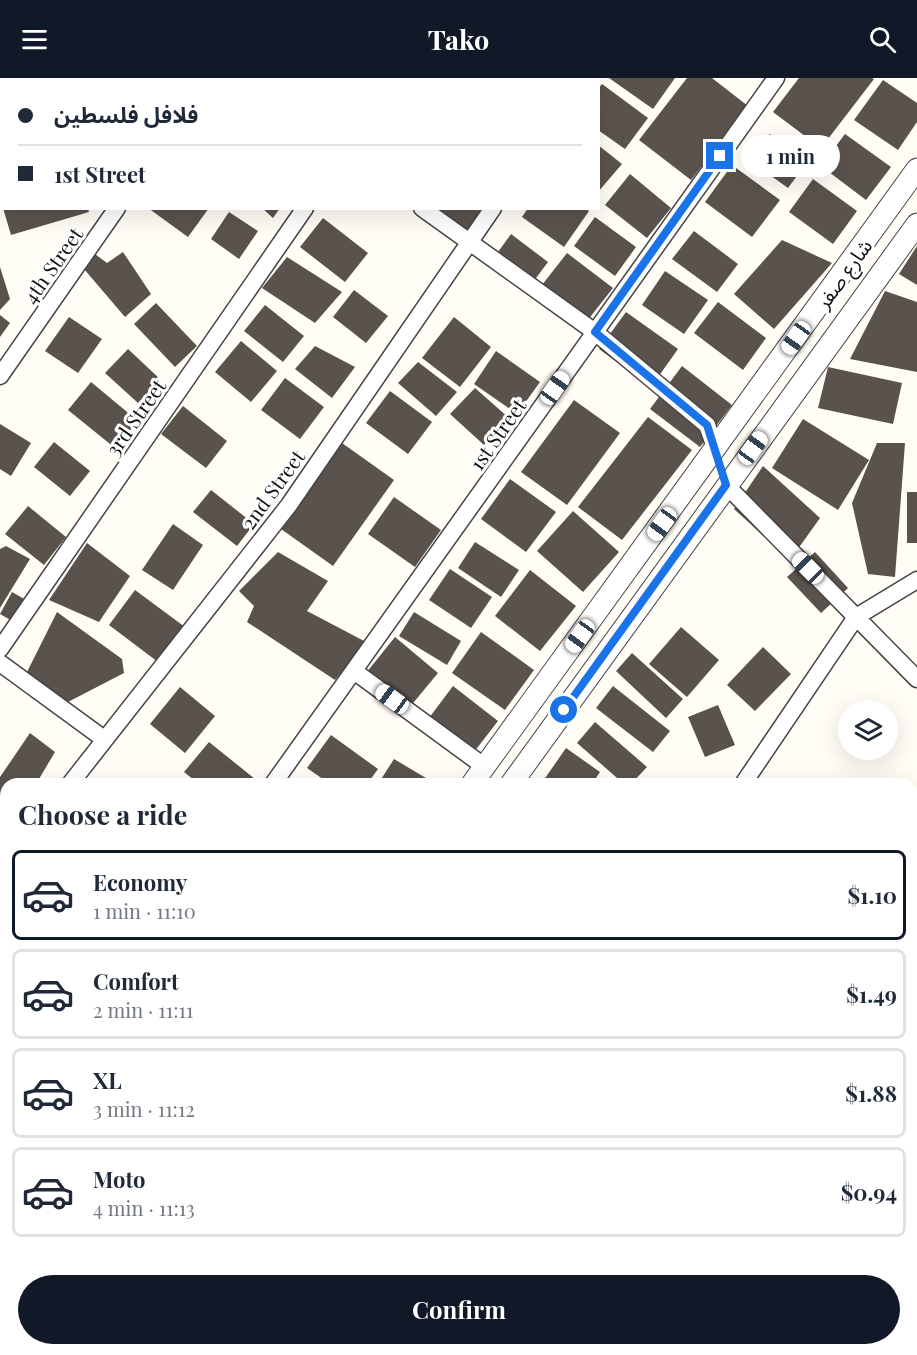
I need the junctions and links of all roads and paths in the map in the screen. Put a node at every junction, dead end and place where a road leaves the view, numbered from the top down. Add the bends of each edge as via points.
1 (776, 78) edge
2 (917, 169) edge
3 (116, 210) edge
4 (304, 210) edge
5 (425, 210) edge
6 (492, 210) edge
7 (917, 224) edge
8 (469, 242) junction
9 (595, 332) junction
10 (0, 376) edge
11 (716, 450) junction
12 (726, 485) junction
13 (917, 580) edge
14 (856, 617) junction
15 (0, 650) edge
16 (0, 663) edge
17 (354, 671) junction
18 (917, 679) edge
19 (104, 739) junction
20 (485, 767) junction
21 (75, 778) edge
22 (277, 778) edge
23 (477, 778) edge
24 (515, 778) edge
25 (747, 778) edge

1 - 9 street, 1st Street
2 - 11 street, شارع صفر
3 - 10 street, 4th Street
4 - 15 street, 3rd Street
5 - 8 street
6 - 8 street, 2nd Street
7 - 12 street, شارع صفر
8 - 9 street
8 - 19 street, 2nd Street via 289,505
9 - 11 street via 707,425
9 - 17 street, 1st Street
11 - 12 street
11 - 20 street, شارع صفر
12 - 14 street
12 - 24 street, شارع صفر
13 - 14 street
14 - 18 street
14 - 25 street
16 - 19 street
17 - 20 street
17 - 22 street, 1st Street
19 - 21 street, 2nd Street
20 - 23 street, شارع صفر

